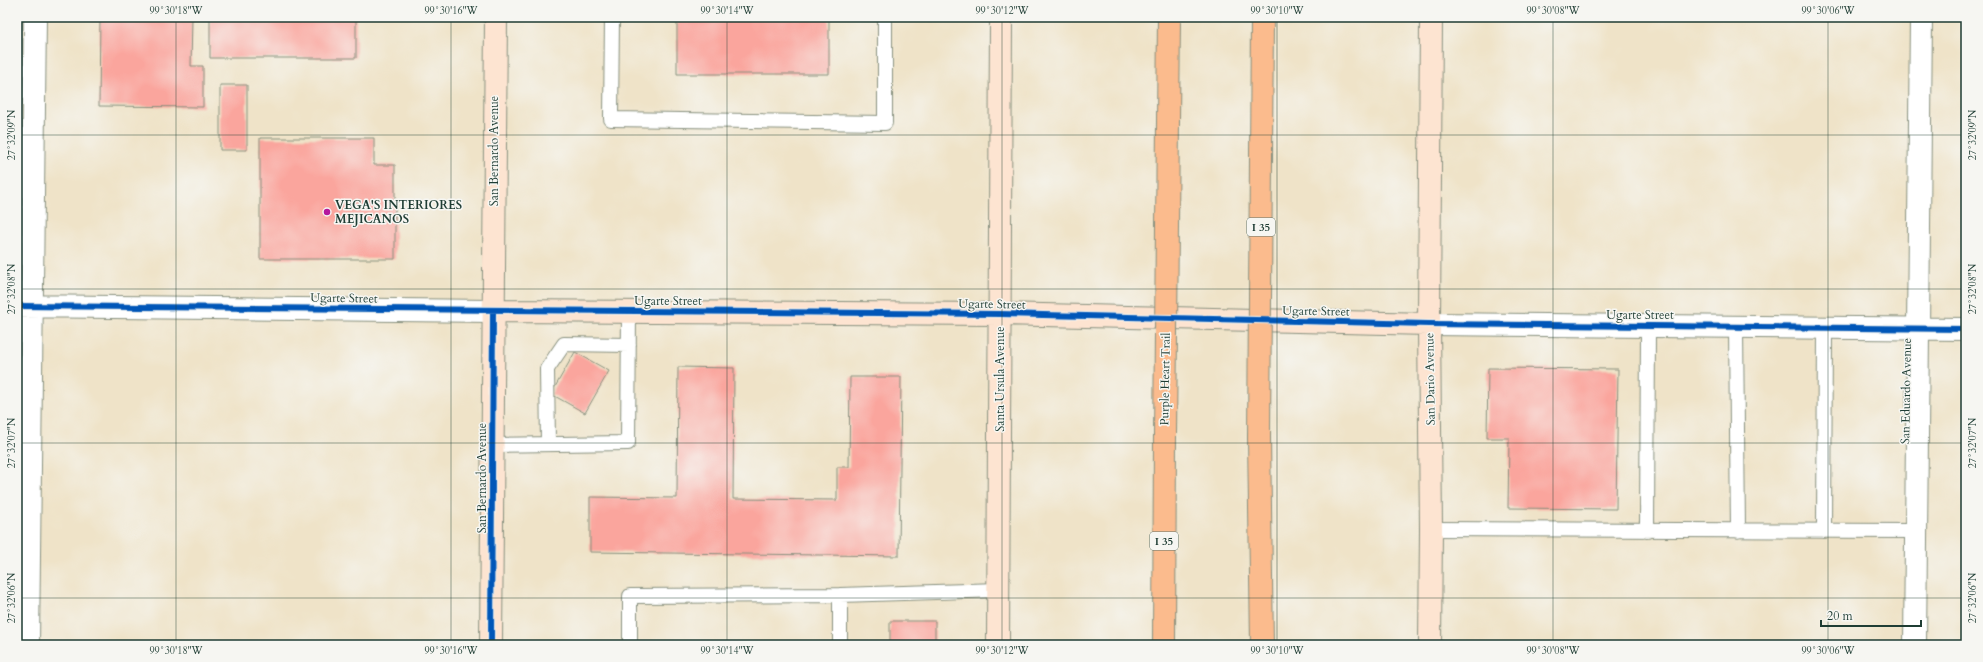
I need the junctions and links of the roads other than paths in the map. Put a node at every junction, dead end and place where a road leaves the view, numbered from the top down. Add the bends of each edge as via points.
1 (35, 17) edge
2 (496, 17) edge
3 (612, 17) edge
4 (885, 17) edge
5 (1001, 17) edge
6 (1169, 17) edge
7 (1262, 17) edge
8 (1431, 17) edge
9 (1921, 17) edge
10 (24, 306) edge
11 (493, 311) junction
12 (629, 312) junction
13 (1000, 314) junction
14 (1430, 324) junction
15 (1648, 326) junction
16 (1736, 327) junction
17 (1825, 328) junction
18 (1918, 329) junction
19 (1966, 329) edge
20 (628, 346) junction
21 (548, 444) junction
22 (493, 445) junction
23 (1431, 530) junction
24 (1646, 531) junction
25 (1738, 531) junction
26 (1824, 531) junction
27 (1916, 531) junction
28 (999, 590) junction
29 (1163, 593) junction
30 (840, 595) junction
31 (28, 645) edge
32 (492, 645) edge
33 (630, 645) edge
34 (840, 645) edge
35 (998, 645) edge
36 (1148, 645) edge
37 (1164, 645) edge
38 (1262, 645) edge
39 (1430, 645) edge
40 (1915, 645) edge

1 - 10 street
2 - 11 main road, San Bernardo Avenue
3 - 4 lane via 611,119 885,123
5 - 13 main road, Santa Ursula Avenue
6 - 29 highway, Purple Heart Trail / I 35, bridge
7 - 38 highway, I 35, bridge
8 - 14 main road, San Dario Avenue
9 - 18 street, San Eduardo Avenue
10 - 11 street, Ugarte Street
10 - 31 street
11 - 12 main road, Ugarte Street
11 - 22 main road, San Bernardo Avenue
12 - 13 main road, Ugarte Street
12 - 20 lane
13 - 14 main road, Ugarte Street
13 - 28 main road, Santa Ursula Avenue
14 - 15 street, Ugarte Street
14 - 23 main road, San Dario Avenue
15 - 16 street, Ugarte Street
15 - 24 lane
16 - 17 street, Ugarte Street
16 - 25 lane
17 - 18 street, Ugarte Street
17 - 26 lane
18 - 19 street, Ugarte Street
18 - 27 street, San Eduardo Avenue
20 - 21 lane via 564,344 547,369
20 - 21 lane via 628,443
21 - 22 lane
22 - 32 main road, San Bernardo Avenue
23 - 24 lane
23 - 39 main road, San Dario Avenue
24 - 25 lane
25 - 26 lane
26 - 27 lane
27 - 40 street, San Eduardo Avenue
28 - 30 lane
28 - 35 main road, Santa Ursula Avenue
29 - 36 highway
29 - 37 highway, Purple Heart Trail / I 35
30 - 33 lane via 630,596
30 - 34 lane

